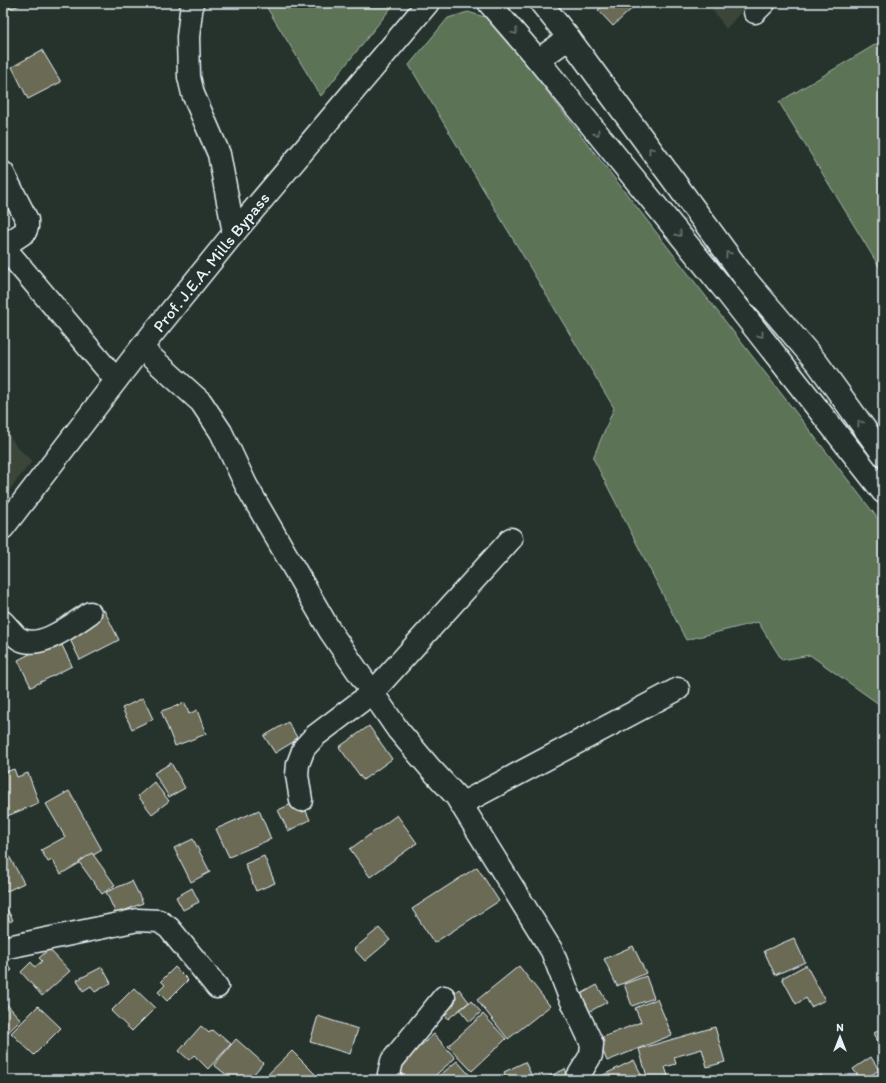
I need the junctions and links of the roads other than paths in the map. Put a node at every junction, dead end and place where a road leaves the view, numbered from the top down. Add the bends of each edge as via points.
1 (192, 3) edge
2 (428, 3) edge
3 (489, 3) edge
4 (541, 3) edge
5 (569, 38) junction
6 (538, 60) junction
7 (3, 173) edge
8 (234, 233) junction
9 (3, 246) edge
10 (748, 282) junction
11 (727, 294) junction
12 (141, 348) junction
13 (818, 364) junction
14 (794, 378) junction
15 (116, 380) junction
16 (883, 454) edge
17 (883, 492) edge
18 (3, 528) edge
19 (511, 539) dead end
20 (90, 613) dead end
21 (3, 622) edge
22 (678, 689) dead end
23 (373, 692) junction
24 (301, 800) dead end
25 (461, 804) junction
26 (3, 948) edge
27 (217, 987) dead end
28 (444, 997) dead end
29 (392, 1080) edge
30 (576, 1080) edge

1 - 8 street via 188,37 189,77 193,94 219,154
2 - 8 street, Prof. J.E.A. Mills Bypass
3 -> 6 street
4 - 5 street
5 - 6 street
10 -> 5 street
6 -> 11 street
7 - 9 street via 27,220 27,227 25,232
8 - 12 street, Prof. J.E.A. Mills Bypass
9 - 15 street
10 - 11 street
10 - 13 street
11 -> 14 street
12 - 15 street, Prof. J.E.A. Mills Bypass
12 - 23 street via 201,402 330,631
13 - 14 street
16 -> 13 street
14 - 17 street
15 - 18 street, Prof. J.E.A. Mills Bypass
19 - 23 street
20 - 21 street via 54,636 33,642 19,638
22 - 25 street
23 - 24 street via 315,736 304,748 297,775
23 - 25 street via 398,730
25 - 30 street via 552,951 592,1044 591,1055
26 - 27 street via 138,920 159,921 169,928
28 - 29 street via 392,1061 388,1074

